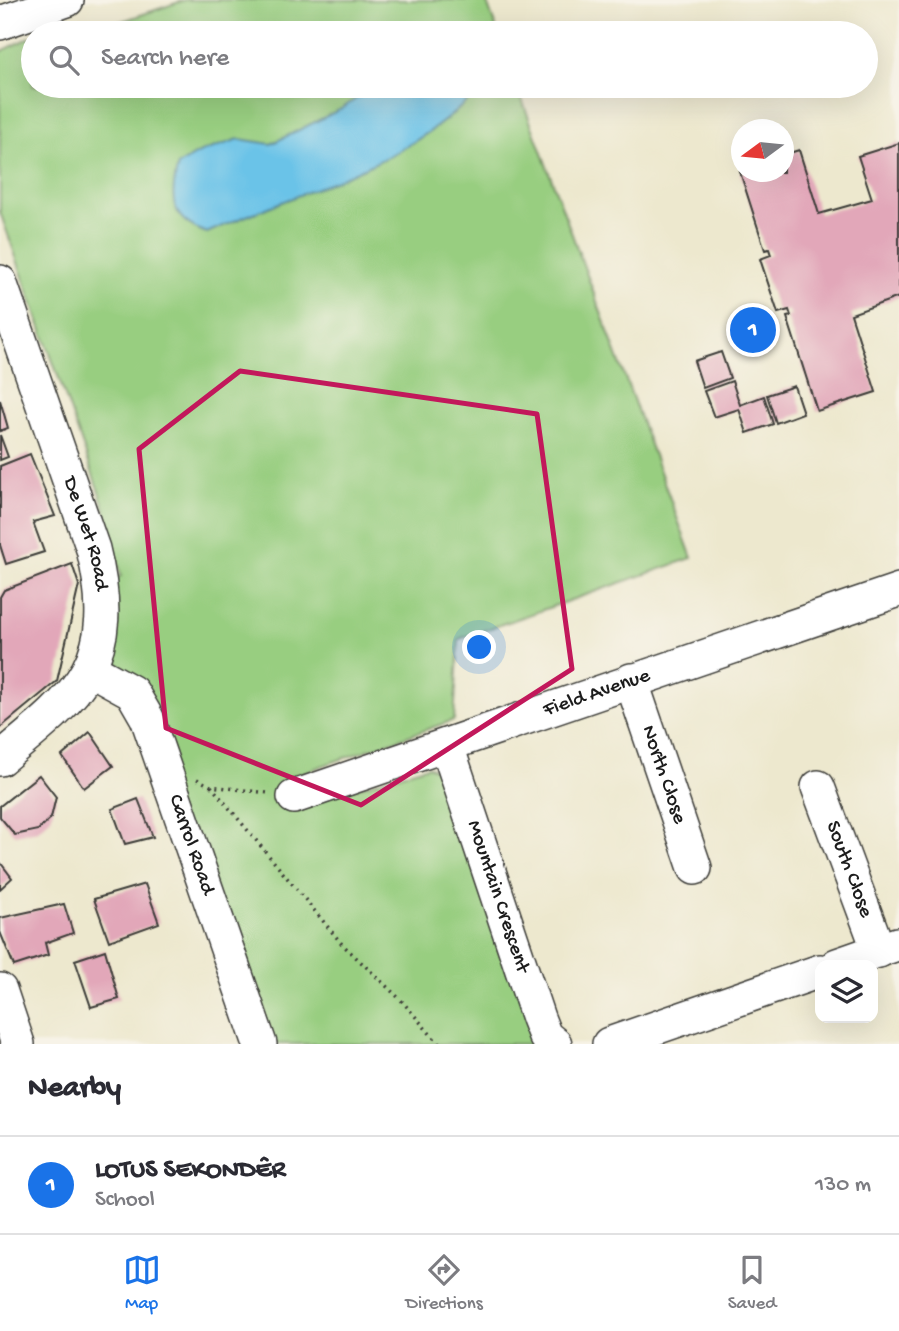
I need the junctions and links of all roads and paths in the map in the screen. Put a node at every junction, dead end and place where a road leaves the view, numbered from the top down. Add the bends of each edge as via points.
1 (67, 0) edge
2 (0, 23) edge
3 (0, 282) edge
4 (899, 590) edge
5 (90, 669) junction
6 (631, 680) junction
7 (447, 746) junction
8 (0, 758) edge
9 (161, 759) junction
10 (211, 786) junction
11 (818, 787) dead end
12 (294, 797) joint
13 (695, 868) dead end
14 (889, 947) edge
15 (851, 960) edge
16 (815, 973) edge
17 (0, 990) edge
18 (18, 1044) edge
19 (260, 1044) edge
20 (439, 1044) edge
21 (555, 1044) edge
22 (609, 1044) edge

1 - 2 street
3 - 5 street, De Wet Road via 98,569 103,613
4 - 6 street, Field Avenue
5 - 8 street, De Wet Road via 70,699
5 - 9 street, Carrol Road via 132,692
6 - 7 street, Field Avenue
6 - 13 street, North Close
7 - 12 street, Field Avenue
7 - 21 street, Mountain Crescent via 538,1018 545,1036
9 - 10 path
9 - 19 street, Carrol Road
10 - 12 path
10 - 20 path via 342,944
11 - 14 street, South Close
14 - 15 street
16 - 22 street
17 - 18 street

